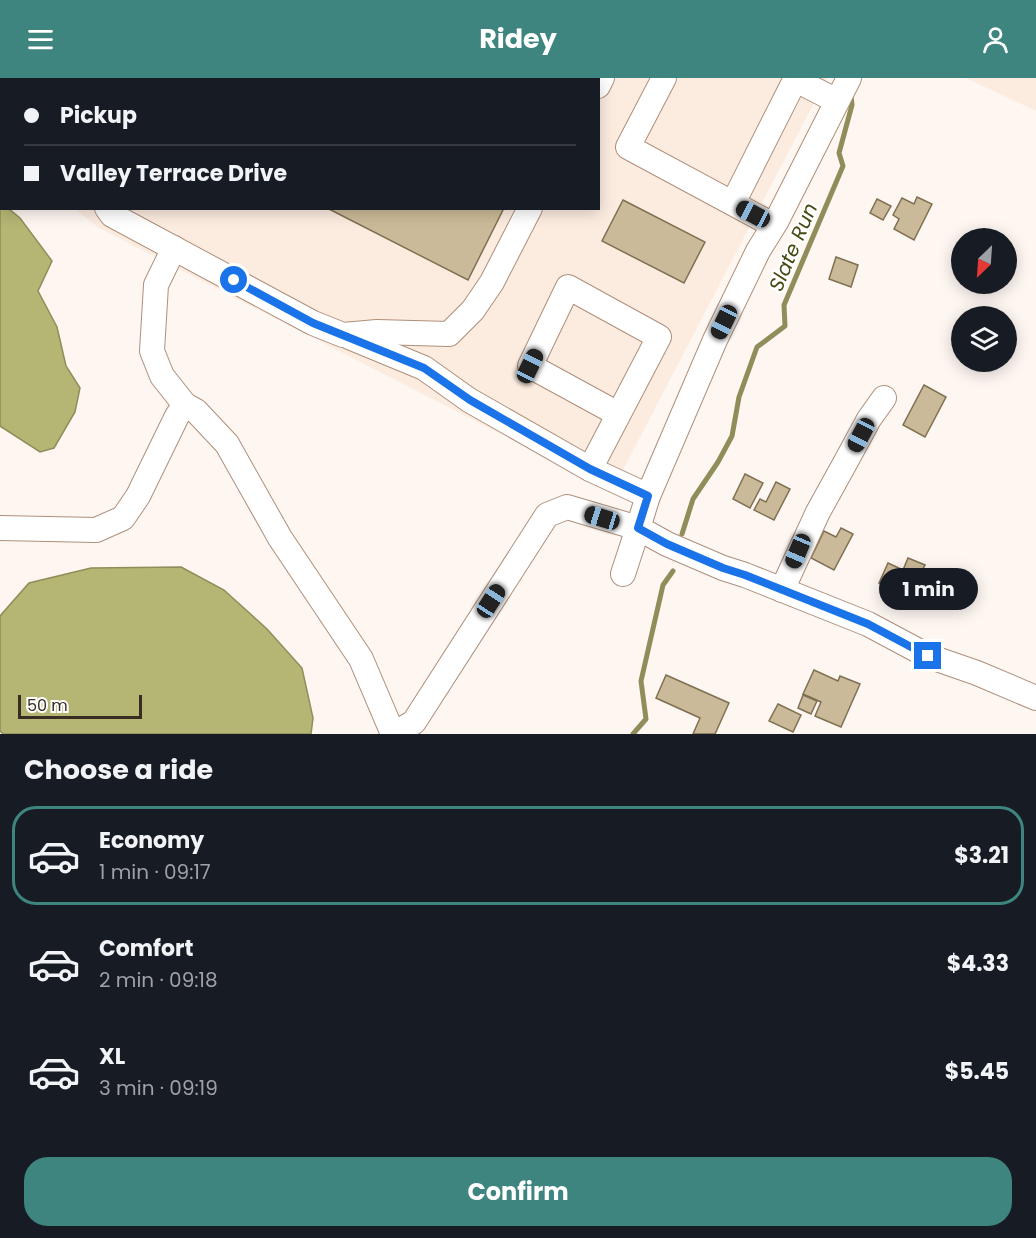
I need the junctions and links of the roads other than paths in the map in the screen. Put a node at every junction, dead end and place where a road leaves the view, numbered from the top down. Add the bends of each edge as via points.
1 (664, 78) edge
2 (849, 78) edge
3 (796, 79) edge
4 (837, 101) junction
5 (733, 203) junction
6 (108, 210) edge
7 (529, 210) edge
8 (137, 217) edge
9 (773, 225) junction
10 (174, 248) junction
11 (343, 334) junction
12 (884, 398) dead end
13 (185, 405) junction
14 (618, 414) junction
15 (590, 469) junction
16 (648, 496) junction
17 (0, 528) edge
18 (638, 528) junction
19 (624, 574) dead end
20 (782, 590) junction
21 (1036, 698) edge
22 (394, 734) edge

1 - 5 street via 628,147
2 - 4 street
3 - 4 street
3 - 5 street
4 - 9 street
5 - 9 street
6 - 8 street via 112,215
7 - 11 street via 492,282 473,310 449,334
8 - 10 street
9 - 16 street via 715,340
10 - 11 street via 313,323
10 - 13 street via 156,285 152,351 162,376
11 - 15 street via 424,368 470,400
12 - 20 street via 818,512
13 - 17 street via 123,518 96,530
13 - 22 street via 196,411 227,444 280,538 361,658
14 - 14 street via 659,337 568,287 530,366
14 - 15 street
15 - 16 street
16 - 18 street
18 - 19 street
18 - 20 street via 667,544
18 - 22 street via 567,507 547,515 414,722
20 - 21 street via 868,624 928,656

